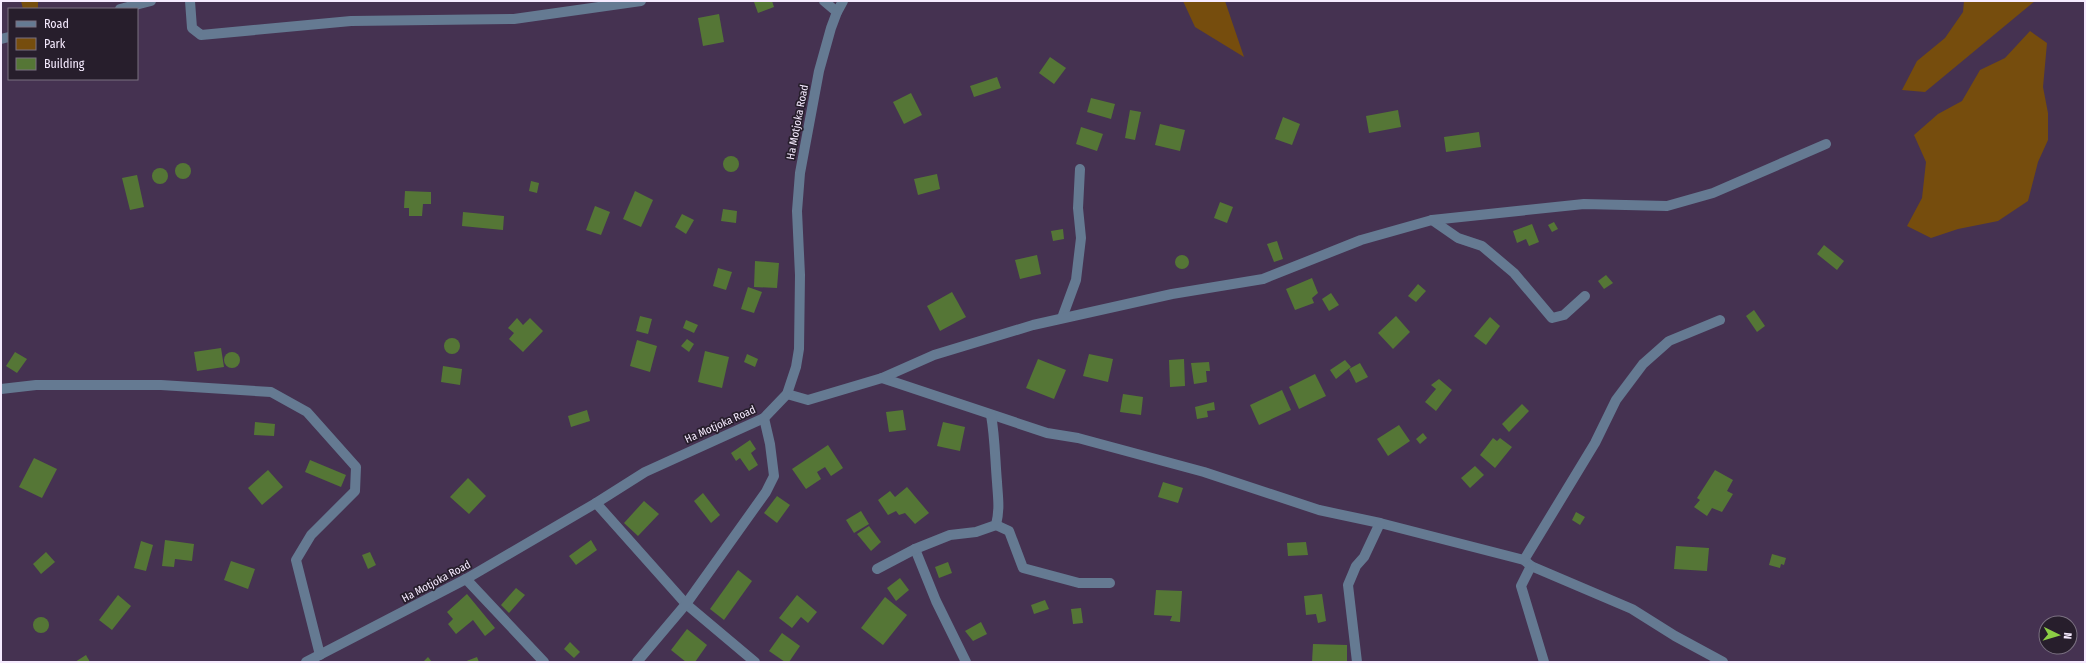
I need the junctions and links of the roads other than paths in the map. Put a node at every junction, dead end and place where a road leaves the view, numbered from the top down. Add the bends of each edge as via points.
1 (151, 1) edge
2 (190, 1) edge
3 (641, 1) edge
4 (824, 1) edge
5 (843, 1) edge
6 (124, 8) edge
7 (836, 12) junction
8 (1826, 144) dead end
9 (1080, 169) dead end
10 (1432, 220) junction
11 (1585, 296) dead end
12 (1062, 318) junction
13 (1720, 320) dead end
14 (882, 378) junction
15 (1, 389) edge
16 (787, 394) junction
17 (991, 415) junction
18 (764, 418) junction
19 (596, 503) junction
20 (1380, 523) junction
21 (996, 525) junction
22 (915, 548) junction
23 (1528, 563) junction
24 (877, 569) dead end
25 (466, 579) junction
26 (1110, 583) dead end
27 (686, 604) junction
28 (320, 655) junction
29 (308, 662) edge
30 (544, 662) edge
31 (637, 662) edge
32 (755, 662) edge
33 (966, 662) edge
34 (1357, 662) edge
35 (1544, 662) edge
36 (1723, 662) edge

1 - 6 street
2 - 3 street via 192,28 201,35 351,21 514,19
4 - 7 street
5 - 7 street, Ha Motjoka Road
7 - 16 street, Ha Motjoka Road via 819,71 800,173 797,211 800,275 799,349
8 - 10 street via 1713,193 1667,206 1584,204
9 - 12 street via 1078,208 1081,238 1076,280
10 - 11 street via 1458,238 1482,246 1514,273 1552,318 1564,315
10 - 12 street via 1361,240 1263,279 1172,294
12 - 14 street via 934,355
13 - 23 street via 1669,340 1643,364 1616,400
14 - 16 street via 808,400
14 - 17 street
15 - 28 street via 36,385 162,385 271,392 307,412 356,467 355,491 311,535 296,560
16 - 18 street, Ha Motjoka Road
17 - 20 street via 1047,433 1078,438 1204,472 1319,510
17 - 21 street via 996,441 1000,509
18 - 19 street, Ha Motjoka Road via 645,472
18 - 27 street via 774,476
19 - 25 street, Ha Motjoka Road
19 - 27 street
20 - 23 street
20 - 34 street via 1348,585
21 - 22 street via 976,532 950,535
21 - 26 street via 1009,531 1023,568 1079,583
22 - 24 street
22 - 33 street via 936,601
23 - 35 street via 1520,586
23 - 36 street via 1632,609
25 - 28 street, Ha Motjoka Road
25 - 30 street
27 - 31 street
27 - 32 street
28 - 29 street, Ha Motjoka Road

